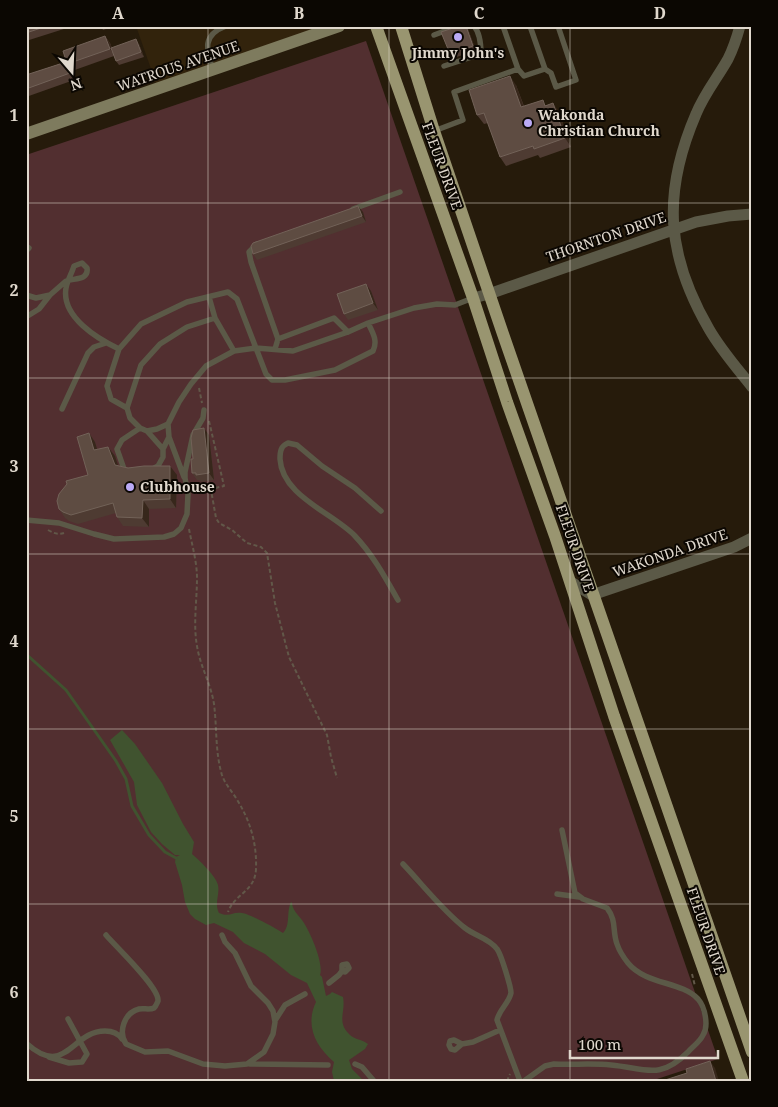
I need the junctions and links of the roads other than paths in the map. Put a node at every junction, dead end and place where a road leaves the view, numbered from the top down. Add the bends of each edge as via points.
1 (226, 26) edge
2 (339, 26) edge
3 (376, 26) edge
4 (401, 26) edge
5 (458, 26) edge
6 (474, 26) edge
7 (503, 26) edge
8 (530, 26) edge
9 (558, 26) edge
10 (740, 26) edge
11 (316, 30) edge
12 (434, 35) dead end
13 (444, 66) dead end
14 (518, 69) junction
15 (212, 70) junction
16 (545, 70) junction
17 (434, 131) junction
18 (26, 134) edge
19 (400, 192) dead end
20 (346, 211) edge
21 (752, 214) edge
22 (673, 230) junction
23 (261, 242) edge
24 (26, 246) edge
25 (26, 251) edge
26 (489, 294) junction
27 (26, 295) edge
28 (50, 295) junction
29 (209, 297) junction
30 (473, 298) junction
31 (26, 317) edge
32 (215, 318) junction
33 (368, 323) junction
34 (348, 332) junction
35 (278, 339) junction
36 (106, 343) junction
37 (256, 348) junction
38 (119, 349) junction
39 (275, 349) junction
40 (234, 351) junction
41 (752, 387) edge
42 (127, 408) junction
43 (62, 409) dead end
44 (204, 410) road end
45 (168, 424) junction
46 (140, 428) junction
47 (147, 431) junction
48 (169, 437) junction
49 (163, 449) junction
50 (134, 472) edge
51 (141, 472) edge
52 (185, 478) junction
53 (381, 511) dead end
54 (26, 520) edge
55 (752, 538) edge
56 (571, 582) junction
57 (592, 595) junction
58 (398, 600) dead end
59 (562, 830) dead end
60 (403, 864) dead end
61 (557, 894) dead end
62 (579, 897) junction
63 (106, 935) dead end
64 (222, 935) dead end
65 (342, 971) dead end
66 (329, 982) dead end
67 (306, 994) dead end
68 (271, 1007) junction
69 (282, 1008) junction
70 (68, 1019) dead end
71 (275, 1022) junction
72 (500, 1030) junction
73 (122, 1039) junction
74 (80, 1041) junction
75 (26, 1043) edge
76 (462, 1044) dead end
77 (752, 1052) edge
78 (48, 1057) junction
79 (355, 1064) dead end
80 (243, 1065) junction
81 (328, 1066) dead end
82 (374, 1081) edge
83 (520, 1081) edge
84 (524, 1081) edge
85 (743, 1081) edge

1 - 15 lane via 211,35 207,45
2 - 11 street, WATROUS AVENUE
3 - 30 main road, FLEUR DRIVE
4 - 17 main road, FLEUR DRIVE
5 - 12 lane
6 - 13 lane via 481,54
7 - 14 lane
8 - 16 lane
9 - 16 lane via 576,80 556,87 551,73
10 - 22 street via 729,57 686,136 674,188
11 - 15 street, WATROUS AVENUE
14 - 16 lane via 524,76
14 - 17 lane via 454,92 463,120
15 - 18 street, WATROUS AVENUE
17 - 26 main road, FLEUR DRIVE
19 - 20 lane
21 - 22 street, THORNTON DRIVE via 696,222
22 - 26 street, THORNTON DRIVE
22 - 41 street via 684,277 695,304
23 - 35 lane via 249,252
24 - 25 lane via 29,248
26 - 30 street, THORNTON DRIVE
26 - 57 main road, FLEUR DRIVE
27 - 28 lane via 36,298
28 - 31 lane via 40,308
28 - 36 lane via 69,280 66,296 74,315
29 - 32 lane
29 - 37 lane via 228,292 237,299
29 - 38 lane via 187,302 141,324
30 - 33 lane via 455,305 414,308
30 - 56 main road, FLEUR DRIVE
32 - 40 lane
32 - 42 lane via 187,327 151,353 140,365
33 - 34 lane
33 - 37 lane via 375,338 373,351 335,370 309,376 272,380 266,374
34 - 35 lane via 334,318
34 - 39 lane via 293,351
35 - 39 lane
36 - 38 lane
36 - 43 lane via 88,353
37 - 39 lane
37 - 40 lane
38 - 42 lane via 107,386 111,399
40 - 45 lane via 206,366 179,402
42 - 46 lane via 130,418
44 - 52 lane via 193,435
45 - 47 lane
45 - 48 lane
46 - 47 lane
46 - 50 lane via 122,440 117,449 124,469
47 - 49 lane
48 - 49 lane
48 - 52 lane
49 - 51 lane via 158,466
52 - 54 lane via 188,494 186,516 181,528 164,537 103,537 59,523
53 - 58 lane via 298,445 288,442 283,446 281,463 292,485 311,504 356,537 379,566
55 - 57 street, WAKONDA DRIVE
56 - 57 street
56 - 85 main road, FLEUR DRIVE via 614,716
57 - 77 main road, FLEUR DRIVE
59 - 62 lane via 573,888
60 - 72 lane via 460,924 498,949 511,990 498,1016
61 - 62 lane
62 - 84 lane via 607,908 615,924 616,943 635,971 698,999 706,1020 705,1032 683,1057 658,1070 645,1072 603,1064 549,1065
63 - 73 lane via 158,995 154,1008 139,1009 130,1014 122,1029
64 - 68 lane via 251,986
65 - 66 lane
67 - 69 lane
68 - 69 lane
68 - 71 lane
69 - 71 lane
70 - 74 lane
71 - 80 lane via 267,1048 256,1059
72 - 76 lane
72 - 83 lane
73 - 74 lane via 115,1033 102,1031
73 - 80 lane via 129,1046 145,1052 168,1052 203,1064
74 - 78 lane via 67,1053
74 - 78 lane via 87,1054 82,1062 69,1063
75 - 78 lane
79 - 82 lane
80 - 81 lane

